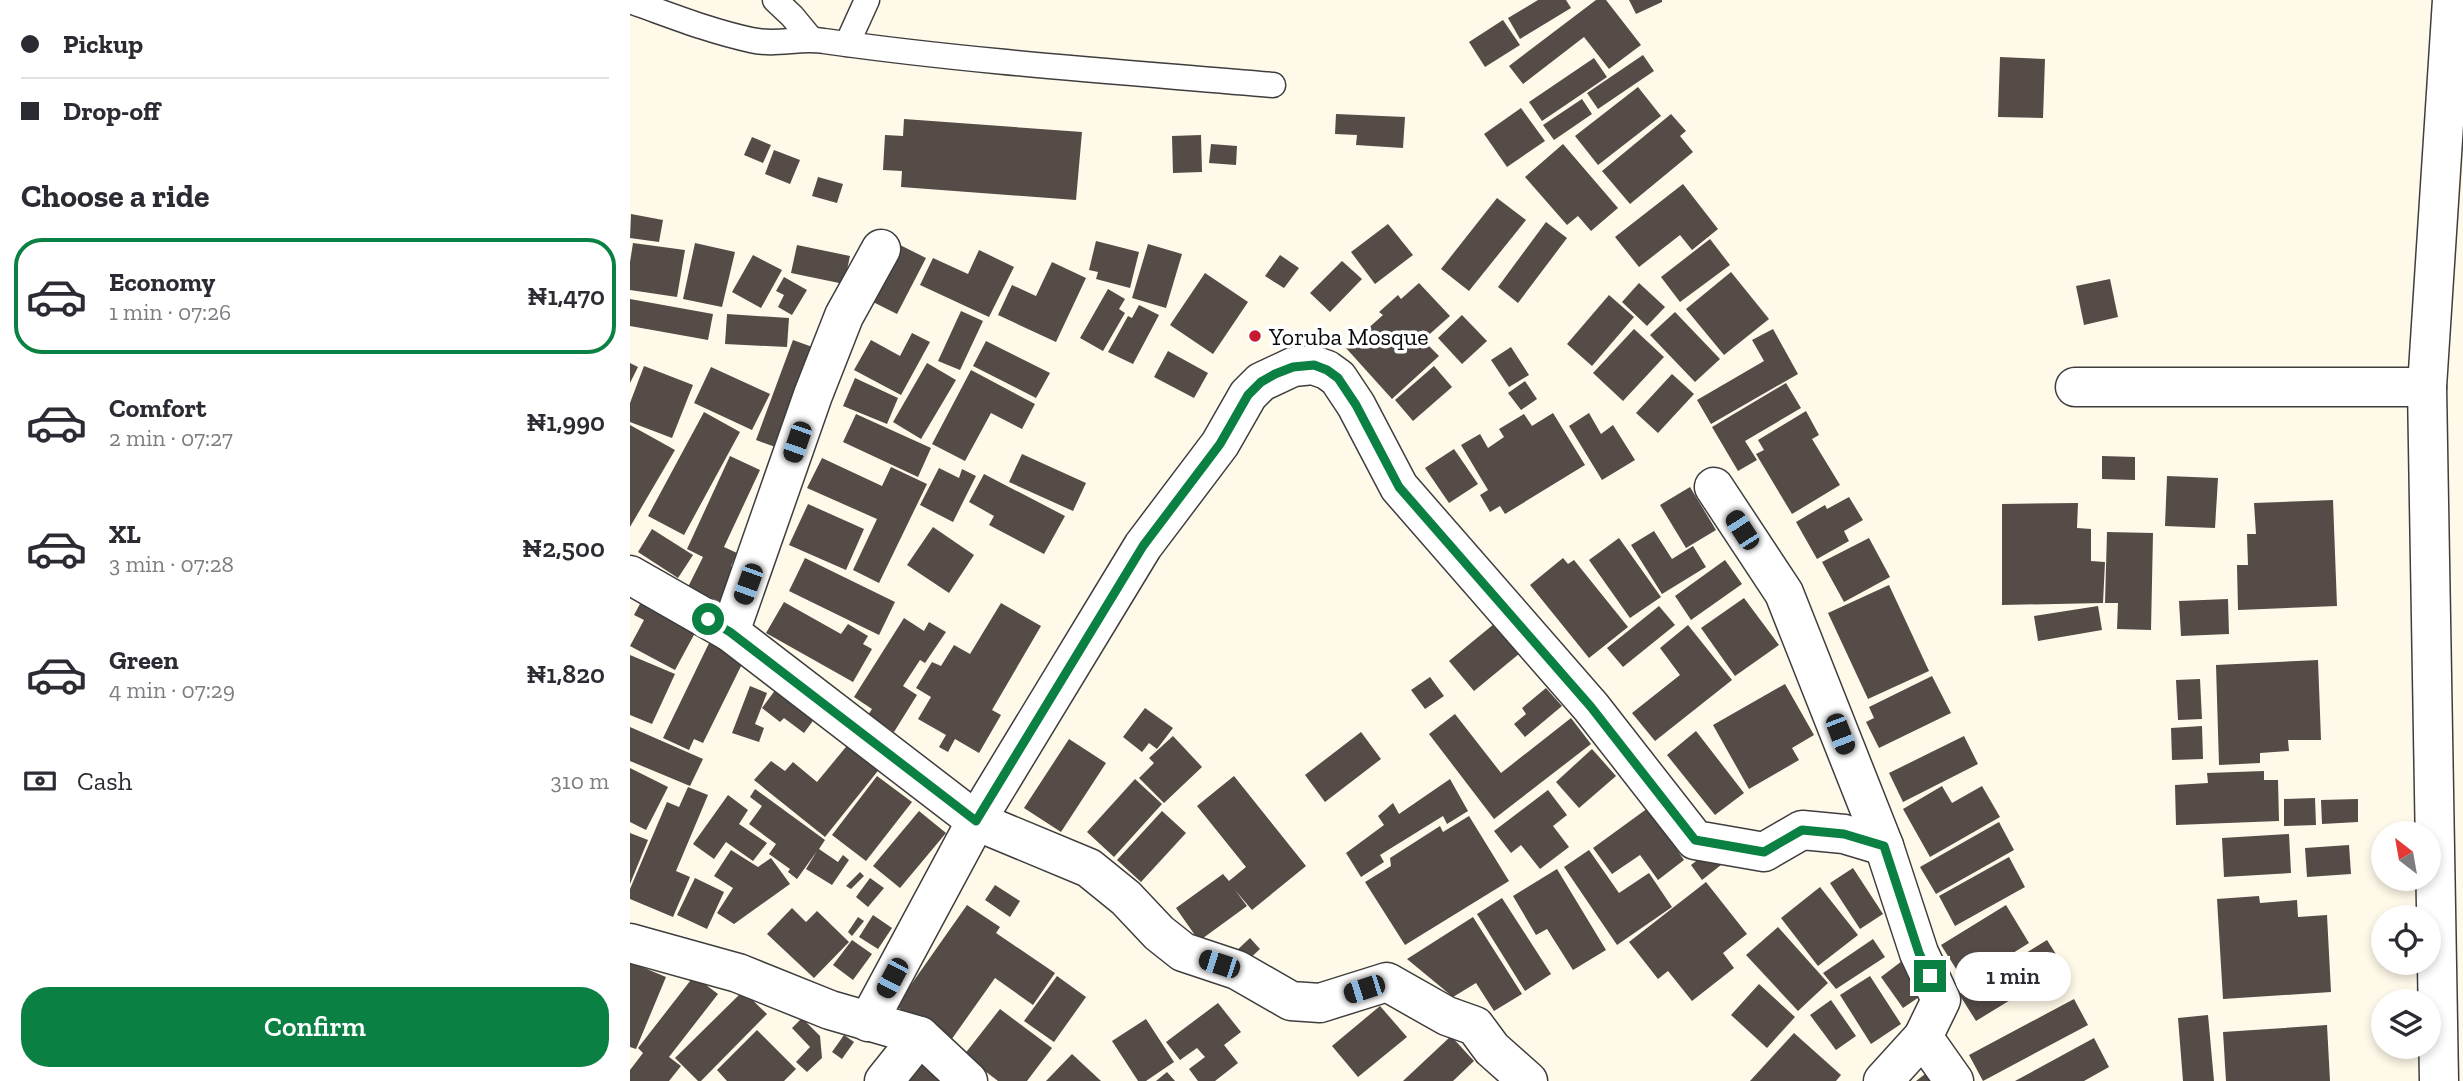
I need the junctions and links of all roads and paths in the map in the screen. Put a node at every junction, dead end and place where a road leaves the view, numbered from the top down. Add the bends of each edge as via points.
1 (775, 0) edge
2 (867, 0) edge
3 (2452, 0) edge
4 (630, 1) edge
5 (811, 39) junction
6 (847, 44) junction
7 (1273, 85) dead end
8 (881, 249) dead end
9 (2075, 387) dead end
10 (2427, 387) junction
11 (1714, 487) dead end
12 (630, 575) edge
13 (730, 632) junction
14 (976, 821) junction
15 (1884, 846) junction
16 (630, 943) edge
17 (868, 1023) junction
18 (920, 1036) junction
19 (1923, 1037) junction
20 (884, 1081) edge
21 (968, 1081) edge
22 (1528, 1081) edge
23 (1883, 1081) edge
24 (1954, 1081) edge
25 (2439, 1081) edge

1 - 5 lane
2 - 6 lane
3 - 10 street
4 - 5 lane via 754,41
5 - 6 lane
6 - 7 lane
8 - 13 street via 835,338
9 - 10 street
10 - 25 street
11 - 15 street via 1784,593
12 - 13 street
13 - 14 street
14 - 15 street via 1143,546 1220,444 1248,395 1275,374 1314,365 1338,378 1399,487 1591,707 1695,840 1764,852 1802,830 1844,834
14 - 17 street
14 - 22 street via 1089,868 1183,952 1237,970 1291,1001 1320,1003 1387,982 1447,1016 1475,1026 1492,1049
15 - 19 street via 1919,953 1941,1000
16 - 17 street via 738,973
17 - 18 street
18 - 20 street
18 - 21 street
19 - 23 street
19 - 24 street

